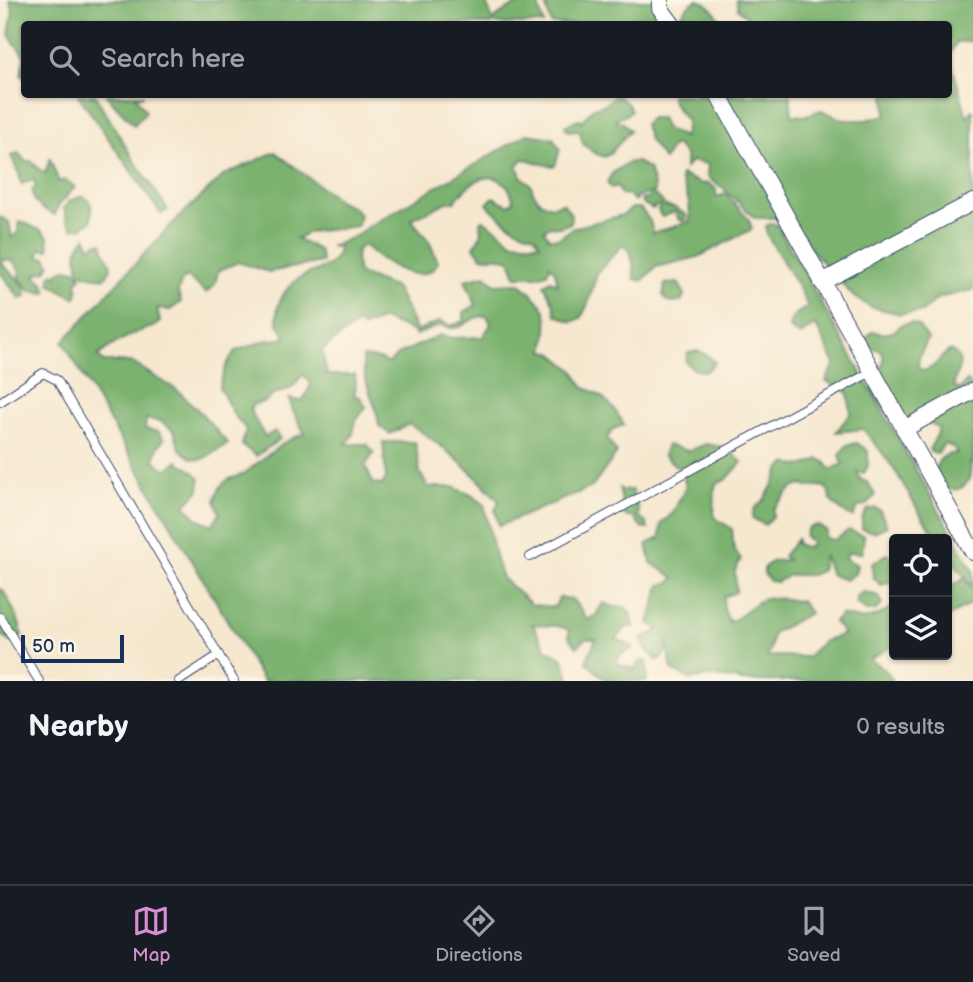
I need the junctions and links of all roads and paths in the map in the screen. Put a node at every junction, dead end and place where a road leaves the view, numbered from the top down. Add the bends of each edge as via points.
1 (664, 3) edge
2 (670, 21) edge
3 (720, 98) edge
4 (973, 202) edge
5 (822, 282) junction
6 (872, 373) junction
7 (973, 391) edge
8 (0, 401) edge
9 (904, 429) junction
10 (973, 552) edge
11 (530, 558) dead end
12 (0, 617) edge
13 (219, 656) junction
14 (39, 681) edge
15 (179, 681) edge
16 (234, 681) edge

1 - 2 street
3 - 5 street
4 - 5 street
5 - 6 street
6 - 9 street
6 - 11 lane
7 - 9 street
8 - 13 lane via 43,373 57,380
9 - 10 street
12 - 14 lane
13 - 15 lane
13 - 16 lane

